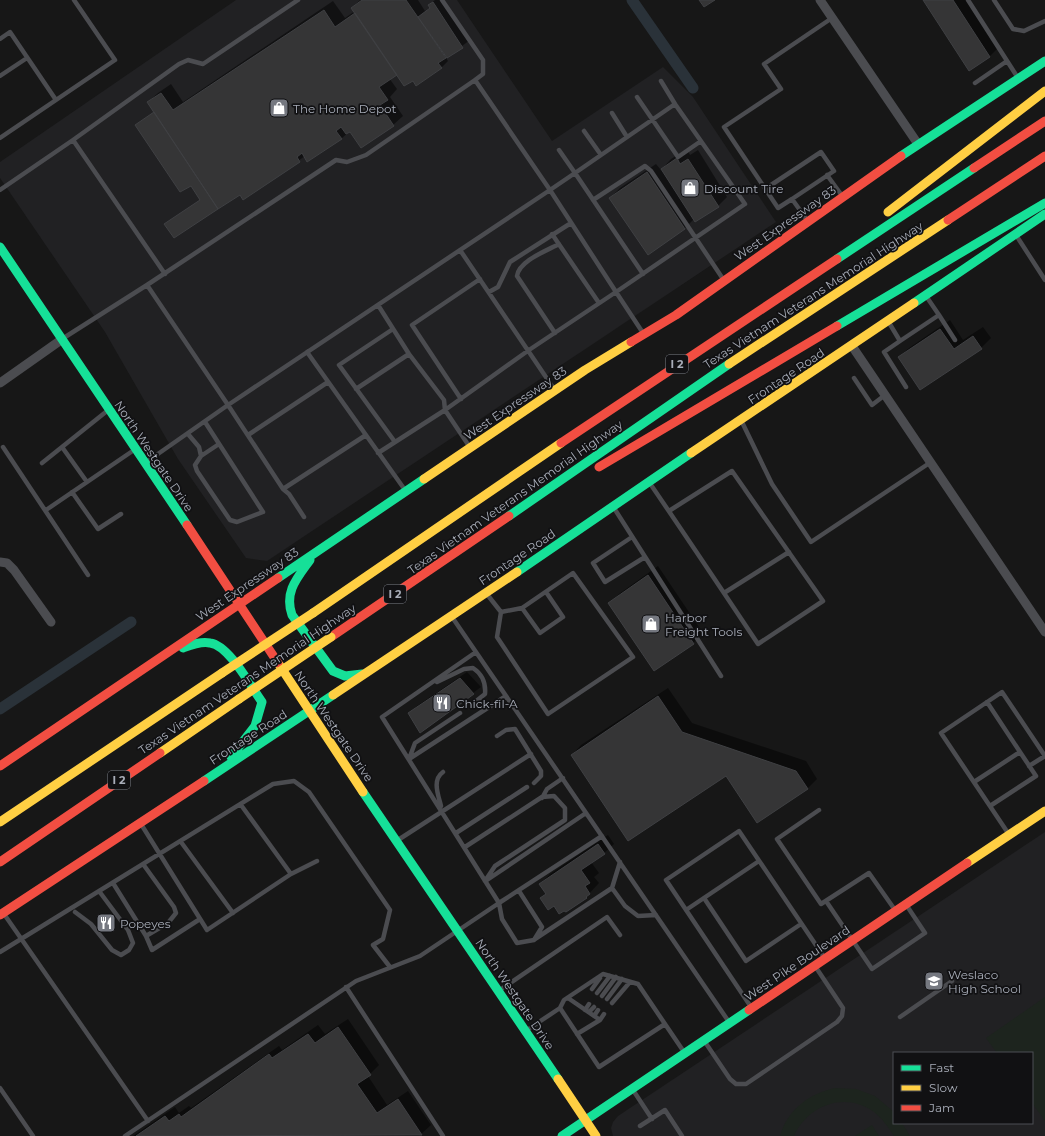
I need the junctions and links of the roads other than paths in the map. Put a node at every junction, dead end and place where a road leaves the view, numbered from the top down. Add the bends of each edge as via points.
1 (74, 0) edge
2 (298, 0) edge
3 (442, 0) edge
4 (820, 0) edge
5 (968, 0) edge
6 (994, 0) edge
7 (832, 18) junction
8 (1045, 21) edge
9 (0, 39) edge
10 (27, 58) junction
11 (1007, 61) junction
12 (1045, 61) edge
13 (0, 76) edge
14 (1018, 79) junction
15 (475, 80) junction
16 (661, 81) dead end
17 (975, 83) dead end
18 (1045, 91) edge
19 (637, 97) dead end
20 (56, 100) junction
21 (675, 104) junction
22 (612, 113) dead end
23 (652, 119) junction
24 (1045, 121) edge
25 (584, 131) dead end
26 (627, 136) junction
27 (0, 138) edge
28 (73, 140) junction
29 (701, 141) junction
30 (918, 144) junction
31 (560, 150) dead end
32 (601, 155) junction
33 (1045, 156) edge
34 (575, 173) junction
35 (827, 176) junction
36 (765, 189) junction
37 (0, 190) edge
38 (550, 190) junction
39 (843, 197) junction
40 (792, 199) junction
41 (593, 200) junction
42 (1045, 203) edge
43 (1045, 214) edge
44 (571, 222) junction
45 (808, 222) junction
46 (552, 234) junction
47 (1016, 235) junction
48 (696, 239) junction
49 (559, 244) junction
50 (0, 247) edge
51 (460, 250) junction
52 (165, 274) junction
53 (643, 274) junction
54 (480, 280) junction
55 (1045, 280) edge
56 (724, 281) junction
57 (147, 285) junction
58 (489, 292) junction
59 (616, 292) junction
60 (778, 296) junction
61 (926, 296) junction
62 (599, 304) junction
63 (378, 305) junction
64 (939, 314) junction
65 (888, 321) junction
66 (393, 328) junction
67 (555, 333) junction
68 (644, 335) junction
69 (61, 340) junction
70 (955, 340) dead end
71 (900, 341) junction
72 (852, 346) junction
73 (529, 350) junction
74 (307, 352) junction
75 (409, 354) junction
76 (854, 378) dead end
77 (328, 382) junction
78 (0, 383) edge
79 (906, 387) dead end
80 (356, 389) junction
81 (555, 390) junction
82 (885, 395) junction
83 (461, 399) junction
84 (228, 405) junction
85 (108, 410) junction
86 (445, 410) junction
87 (741, 420) junction
88 (204, 422) junction
89 (188, 434) junction
90 (248, 435) junction
91 (366, 435) junction
92 (395, 442) junction
93 (219, 444) junction
94 (3, 447) dead end
95 (62, 447) junction
96 (470, 448) junction
97 (135, 450) junction
98 (378, 453) junction
99 (201, 456) junction
100 (931, 462) junction
101 (42, 463) dead end
102 (144, 463) junction
103 (87, 482) junction
104 (649, 482) junction
105 (283, 489) junction
106 (72, 492) junction
107 (406, 492) junction
108 (613, 507) junction
109 (46, 510) junction
110 (669, 511) junction
111 (121, 514) dead end
112 (304, 517) dead end
113 (632, 537) junction
114 (460, 551) junction
115 (789, 552) junction
116 (315, 554) junction
117 (645, 557) junction
118 (0, 562) edge
119 (88, 575) dead end
120 (486, 592) junction
121 (546, 592) junction
122 (724, 593) junction
123 (240, 603) junction
124 (522, 608) junction
125 (501, 612) junction
126 (452, 616) junction
127 (51, 622) dead end
128 (1045, 632) edge
129 (476, 652) junction
130 (166, 654) junction
131 (370, 671) junction
132 (721, 676) dead end
133 (425, 687) junction
134 (506, 696) junction
135 (475, 702) dead end
136 (987, 702) junction
137 (309, 712) junction
138 (460, 713) dead end
139 (497, 736) dead end
140 (1020, 752) junction
141 (531, 754) junction
142 (1045, 756) edge
143 (409, 759) junction
144 (0, 766) edge
145 (1029, 766) junction
146 (77, 769) junction
147 (219, 771) junction
148 (443, 772) dead end
149 (563, 778) junction
150 (974, 782) junction
151 (534, 783) dead end
152 (527, 787) dead end
153 (542, 798) junction
154 (241, 805) junction
155 (990, 806) junction
156 (819, 810) dead end
157 (443, 811) junction
158 (1045, 811) edge
159 (586, 813) junction
160 (0, 815) edge
161 (0, 822) edge
162 (140, 823) junction
163 (456, 833) junction
164 (1009, 835) junction
165 (602, 836) junction
166 (397, 841) junction
167 (181, 842) junction
168 (465, 847) junction
169 (158, 855) junction
170 (317, 861) dead end
171 (759, 861) junction
172 (0, 862) edge
173 (620, 862) junction
174 (144, 864) junction
175 (291, 874) junction
176 (485, 880) junction
177 (113, 882) junction
178 (612, 888) junction
179 (99, 891) junction
180 (518, 891) junction
181 (704, 898) junction
182 (826, 901) junction
183 (499, 903) junction
184 (906, 904) junction
185 (686, 910) junction
186 (896, 911) junction
187 (75, 912) dead end
188 (233, 913) junction
189 (2, 914) edge
190 (656, 915) junction
191 (200, 919) junction
192 (801, 924) junction
193 (458, 931) junction
194 (620, 935) dead end
195 (146, 936) junction
196 (20, 938) junction
197 (534, 940) junction
198 (853, 940) junction
199 (0, 952) edge
200 (825, 959) junction
201 (815, 966) junction
202 (390, 967) junction
203 (603, 974) junction
204 (613, 977) junction
205 (622, 979) junction
206 (952, 981) dead end
207 (630, 982) junction
208 (346, 987) junction
209 (592, 989) dead end
210 (498, 991) junction
211 (599, 995) dead end
212 (568, 998) junction
213 (607, 999) dead end
214 (583, 1001) dead end
215 (612, 1004) dead end
216 (580, 1006) junction
217 (591, 1006) dead end
218 (560, 1008) junction
219 (752, 1008) junction
220 (598, 1010) dead end
221 (587, 1011) junction
222 (604, 1014) dead end
223 (594, 1016) junction
224 (900, 1017) dead end
225 (600, 1020) junction
226 (730, 1023) junction
227 (665, 1024) junction
228 (525, 1031) junction
229 (578, 1034) junction
230 (704, 1041) junction
231 (685, 1053) junction
232 (0, 1088) edge
233 (632, 1089) junction
234 (652, 1119) junction
235 (586, 1120) junction
236 (148, 1121) junction
237 (640, 1126) dead end
238 (33, 1136) edge
239 (126, 1136) edge
240 (444, 1136) edge
241 (562, 1136) edge
242 (596, 1136) edge
243 (682, 1136) edge

1 - 20 lane via 115,60
2 - 28 lane via 203,64 188,60 179,64
3 - 15 lane via 483,60 483,74
4 - 7 street
5 - 11 lane
6 - 8 lane via 1013,29 1024,31
7 - 30 street
7 - 36 lane via 764,64 781,89 724,127
9 - 10 lane via 10,32
10 - 13 lane
10 - 20 lane
11 - 14 lane
11 - 17 lane
12 - 14 main road, West Expressway 83
14 - 30 main road, West Expressway 83
15 - 38 lane
15 - 52 lane via 366,155 347,162 336,160
16 - 21 lane
18 - 60 main road
19 - 23 lane
20 - 27 lane
21 - 23 lane
21 - 29 lane
22 - 26 lane
23 - 26 lane
23 - 29 lane via 678,157
24 - 60 main road, Texas Vietnam Veterans Memorial Highway / I 2
25 - 32 lane
26 - 32 lane
28 - 37 lane
28 - 52 lane
29 - 48 lane via 745,204
30 - 39 main road, West Expressway 83
31 - 34 lane
32 - 34 lane
33 - 114 main road, Texas Vietnam Veterans Memorial Highway / I 2 via 709,378
34 - 38 lane
34 - 41 lane
35 - 36 lane via 834,171 821,152
35 - 39 lane
35 - 40 lane
36 - 40 lane via 778,208
38 - 44 lane
38 - 51 lane
39 - 45 main road, West Expressway 83
40 - 45 lane
41 - 48 lane via 645,166 651,171
41 - 53 lane
42 - 114 main road
43 - 47 main road, Frontage Road
44 - 46 lane
44 - 59 lane
45 - 56 main road, West Expressway 83
46 - 49 lane
46 - 58 lane via 510,262 498,287
47 - 55 lane
47 - 61 main road, Frontage Road
48 - 53 lane
48 - 56 lane
49 - 62 lane
49 - 67 lane via 517,272 517,276
50 - 69 main road, North Westgate Drive
51 - 54 lane
51 - 63 lane
52 - 57 lane
53 - 59 lane
54 - 58 lane
54 - 83 lane via 412,326
56 - 68 main road, West Expressway 83
57 - 69 lane
57 - 84 lane
58 - 73 lane
59 - 62 lane
59 - 68 lane
60 - 146 main road, Texas Vietnam Veterans Memorial Highway / I 2, bridge via 313,613
61 - 64 lane
61 - 65 main road, Frontage Road
62 - 67 lane
63 - 66 lane
63 - 74 lane
64 - 70 lane
64 - 71 lane
65 - 71 lane
65 - 72 main road, Frontage Road
66 - 75 lane
66 - 80 lane via 339,365
67 - 73 lane
68 - 81 main road, West Expressway 83
69 - 78 street
69 - 85 main road, North Westgate Drive
71 - 79 lane via 884,352
72 - 82 street
72 - 87 main road, Frontage Road
73 - 81 lane
73 - 83 lane
74 - 77 lane
74 - 84 lane
75 - 80 lane
75 - 86 lane via 444,400
76 - 82 lane via 872,406
77 - 90 lane
77 - 91 lane
80 - 92 lane
81 - 96 main road, West Expressway 83
82 - 100 street
83 - 86 lane
84 - 88 lane
84 - 90 lane
85 - 95 lane
85 - 97 main road, North Westgate Drive
86 - 92 lane
86 - 96 lane
87 - 100 lane via 772,484 811,542
87 - 104 main road, Frontage Road
88 - 89 lane
88 - 93 lane
89 - 99 lane via 199,447
89 - 102 lane
90 - 105 lane
91 - 98 lane
91 - 105 lane
92 - 98 lane
93 - 99 lane
93 - 99 lane via 263,512 237,522 230,520 197,471 195,465
94 - 109 lane
95 - 101 lane
95 - 103 lane
96 - 107 main road, West Expressway 83
97 - 102 main road, North Westgate Drive
97 - 103 lane
98 - 107 lane
100 - 128 street
102 - 123 main road, North Westgate Drive
103 - 106 lane
104 - 108 main road, Frontage Road
104 - 110 lane
105 - 112 lane
106 - 109 lane
106 - 111 lane via 98,529
107 - 116 main road, West Expressway 83
108 - 113 lane
108 - 120 main road, Frontage Road
109 - 119 lane
110 - 115 lane via 732,471
110 - 122 lane
113 - 117 lane
113 - 117 lane via 593,564 605,582
114 - 172 main road, Texas Vietnam Veterans Memorial Highway / I 2, bridge via 239,698
115 - 122 lane
115 - 122 lane via 823,601 758,644
116 - 123 main road, West Expressway 83
116 - 131 main road via 290,588 288,606 292,615 333,671 345,676
117 - 132 lane
118 - 127 street via 7,563 14,570
120 - 125 lane
120 - 126 main road, Frontage Road
121 - 124 lane
121 - 124 lane via 564,618 540,633
121 - 125 lane via 573,573 632,657 548,714 497,637
123 - 130 main road, West Expressway 83
123 - 137 main road, North Westgate Drive
124 - 125 lane
126 - 129 lane
126 - 131 main road, Frontage Road
129 - 133 lane
129 - 134 lane
130 - 144 main road, West Expressway 83
130 - 147 main road via 198,643 211,643 223,648 262,702 260,718 251,735
131 - 137 main road, Frontage Road
133 - 135 lane via 464,669 473,668 486,685 485,694
133 - 143 lane via 382,717
134 - 143 lane
134 - 149 lane
136 - 140 lane
136 - 142 lane via 1002,692
136 - 150 lane via 941,733
137 - 147 main road, Frontage Road
137 - 166 main road, North Westgate Drive
138 - 143 lane via 414,743
139 - 141 lane via 506,730 515,729
140 - 145 lane
140 - 150 lane
141 - 151 lane via 541,771 541,776
141 - 157 lane
142 - 145 lane
143 - 157 lane
145 - 155 lane via 1036,776
146 - 160 main road
146 - 161 main road, Texas Vietnam Veterans Memorial Highway / I 2
147 - 162 main road, Frontage Road
148 - 157 lane via 436,780
149 - 153 lane via 547,789
149 - 159 lane
150 - 155 lane
152 - 163 lane
153 - 168 lane
153 - 176 lane via 554,796 565,808 565,820 495,866
154 - 167 lane
154 - 175 lane
154 - 202 lane via 273,784 294,781 309,792 390,910 383,939 373,945
155 - 164 lane
156 - 182 lane via 777,839 821,904
157 - 163 lane
157 - 166 lane
158 - 164 main road, West Pike Boulevard
159 - 165 lane
159 - 176 lane
162 - 169 lane
162 - 189 main road, Frontage Road
163 - 168 lane
164 - 184 main road, West Pike Boulevard
165 - 173 lane
165 - 180 lane
166 - 193 main road, North Westgate Drive
167 - 169 lane
167 - 188 lane
168 - 176 lane
169 - 174 lane
169 - 191 lane
170 - 175 lane
171 - 181 lane
171 - 185 lane via 739,831 712,849 666,880
171 - 192 lane
173 - 178 lane
173 - 190 lane
174 - 177 lane
174 - 195 lane via 176,913 168,923
175 - 188 lane
176 - 183 lane
177 - 179 lane
177 - 195 lane
178 - 190 lane via 625,906 638,916
178 - 197 lane
179 - 187 lane via 128,930 133,943 129,950 121,955 112,950 91,924
179 - 196 lane
180 - 183 lane
180 - 197 lane via 542,927
181 - 185 lane
181 - 192 lane via 746,961
182 - 186 lane via 869,873
182 - 198 lane
183 - 193 lane
183 - 197 lane via 502,919 517,943
184 - 186 main road, West Pike Boulevard
184 - 198 lane via 925,933 872,968
185 - 219 lane
186 - 198 main road, West Pike Boulevard
188 - 191 lane via 207,930
189 - 196 lane
190 - 226 lane
191 - 195 lane via 152,950
192 - 200 lane
193 - 202 lane via 420,956
193 - 210 main road, North Westgate Drive
194 - 210 lane via 607,917
196 - 199 lane
196 - 236 lane
198 - 200 main road, West Pike Boulevard
200 - 201 main road, West Pike Boulevard
201 - 219 main road, West Pike Boulevard
201 - 230 lane via 843,1008 842,1016 752,1080 746,1084 736,1084 730,1080
202 - 208 lane
203 - 204 lane
203 - 209 lane
203 - 212 lane
204 - 205 lane
204 - 211 lane
205 - 207 lane
205 - 213 lane
206 - 224 lane
207 - 215 lane
207 - 227 lane via 638,984
208 - 236 lane
208 - 240 lane
210 - 228 main road, North Westgate Drive
212 - 216 lane
212 - 218 lane
214 - 216 lane
216 - 221 lane
217 - 221 lane
218 - 228 lane
218 - 229 lane
219 - 226 main road, West Pike Boulevard
220 - 223 lane
221 - 223 lane
222 - 225 lane
223 - 225 lane
225 - 229 lane
226 - 230 main road, West Pike Boulevard
227 - 229 lane via 599,1067
227 - 231 lane
228 - 235 main road, North Westgate Drive
230 - 231 main road, West Pike Boulevard
231 - 233 main road, West Pike Boulevard
232 - 238 lane
233 - 234 lane
233 - 235 main road, West Pike Boulevard
234 - 237 lane
234 - 243 lane via 665,1110
235 - 241 main road, West Pike Boulevard
235 - 242 main road, North Westgate Drive
236 - 239 lane

